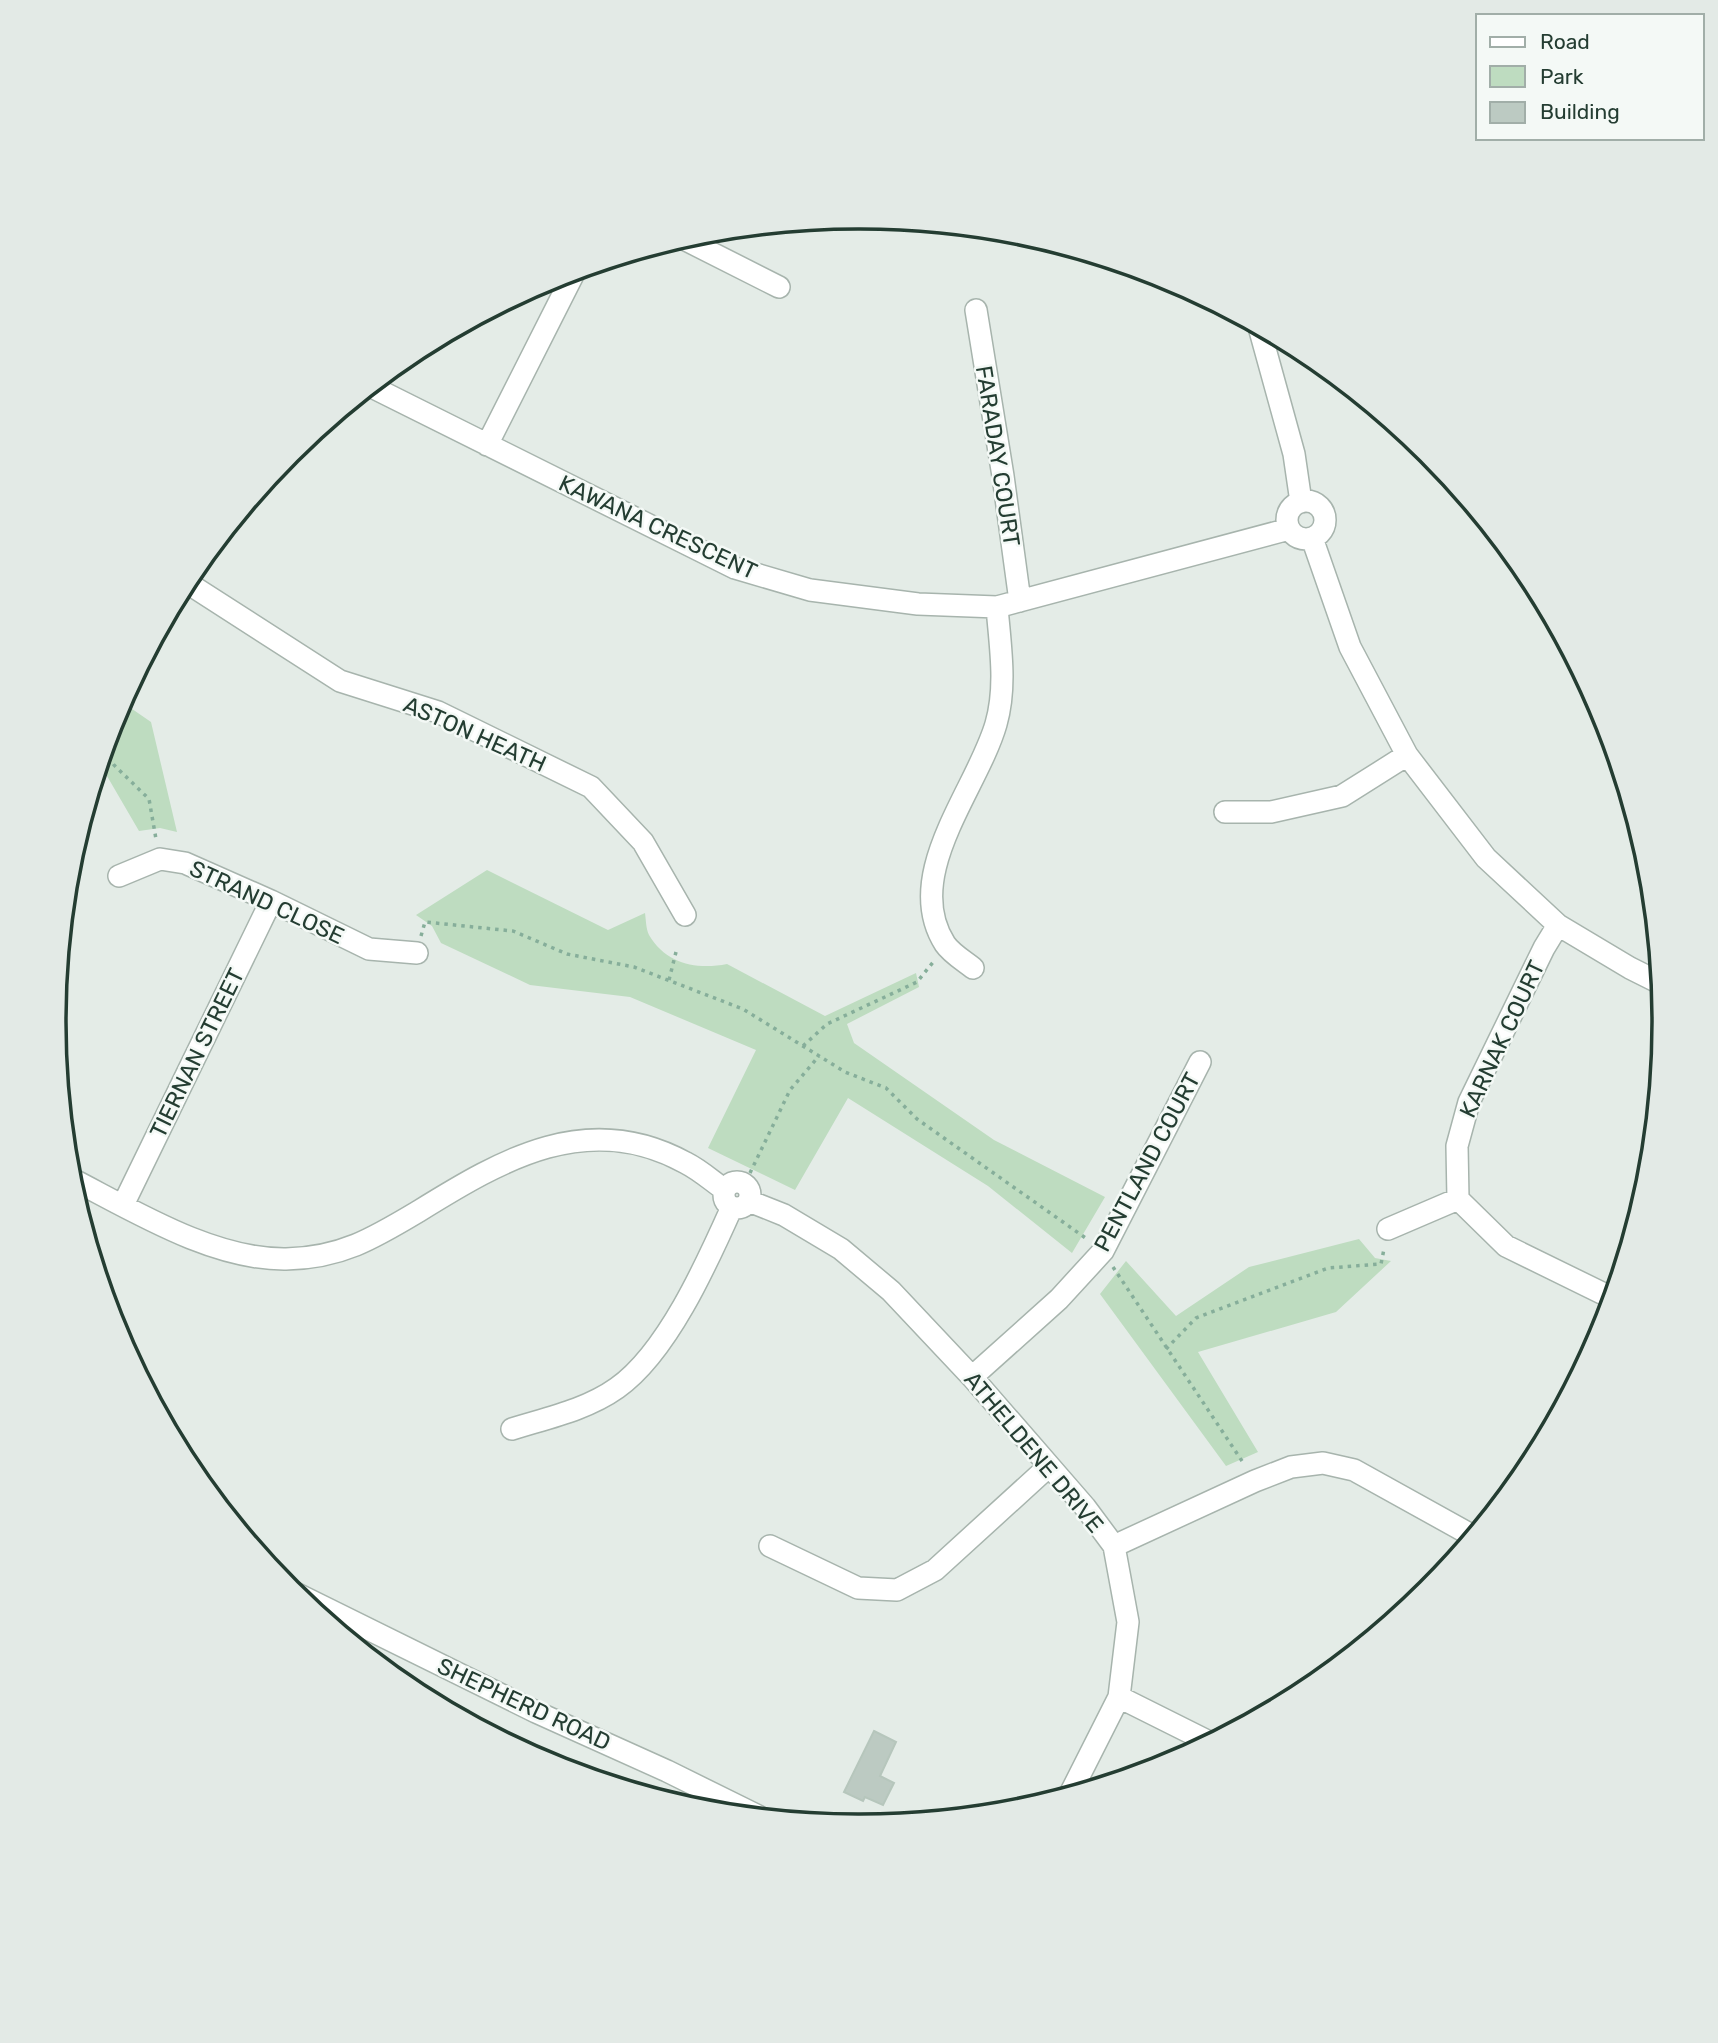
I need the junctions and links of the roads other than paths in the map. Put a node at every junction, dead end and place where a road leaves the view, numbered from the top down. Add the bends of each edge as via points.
1 (697, 246) edge
2 (568, 284) edge
3 (779, 288) dead end
4 (976, 310) dead end
5 (1263, 340) edge
6 (380, 391) edge
7 (487, 445) junction
8 (1301, 502) junction
9 (1289, 529) junction
10 (1312, 538) junction
11 (196, 588) edge
12 (1020, 601) junction
13 (997, 607) junction
14 (1407, 755) junction
15 (1226, 812) dead end
16 (119, 876) dead end
17 (271, 901) junction
18 (685, 915) dead end
19 (1558, 925) junction
20 (417, 953) road end
21 (973, 968) dead end
22 (1650, 978) edge
23 (1200, 1062) dead end
24 (84, 1185) edge
25 (1458, 1199) junction
26 (735, 1200) junction
27 (123, 1205) junction
28 (1388, 1229) road end
29 (1603, 1293) edge
30 (972, 1377) junction
31 (512, 1429) dead end
32 (1048, 1467) junction
33 (1465, 1532) edge
34 (770, 1546) dead end
35 (1114, 1546) junction
36 (328, 1609) edge
37 (1119, 1697) junction
38 (1199, 1737) edge
39 (1075, 1784) edge
40 (732, 1803) edge

1 - 3 street
2 - 7 street
4 - 12 street, FARADAY COURT
5 - 8 street via 1294,454
6 - 7 street, KAWANA CRESCENT
7 - 13 street, KAWANA CRESCENT via 735,568 810,590 918,604
8 - 9 street via 1287,516
8 - 10 street via 1314,503 1324,517 1322,530
9 - 10 street via 1299,538
9 - 12 street, KAWANA CRESCENT
10 - 14 street via 1350,648
11 - 18 street, ASTON HEATH via 340,681 438,712 591,787 643,842
12 - 13 street, KAWANA CRESCENT
13 - 21 street via 1002,693 996,723 940,848 932,896 935,923 946,946
14 - 15 street via 1342,796 1271,812
14 - 19 street via 1486,858
16 - 17 street, STRAND CLOSE via 160,859 185,863
17 - 20 street, STRAND CLOSE via 369,949
17 - 27 street, TIERNAN STREET
19 - 22 street
19 - 25 street, KARNAK COURT via 1469,1102 1457,1146
23 - 30 street, PENTLAND COURT via 1103,1251 1059,1299
24 - 27 street, ATHELDENE DRIVE
25 - 28 street
25 - 29 street via 1506,1246
26 - 27 street, ATHELDENE DRIVE via 685,1162 619,1141 589,1140 553,1145 501,1163 383,1234 322,1255 287,1259 225,1250
26 - 30 street, ATHELDENE DRIVE via 785,1215 841,1249 891,1291
26 - 31 street via 673,1326 647,1360 618,1388 580,1408
30 - 32 street, ATHELDENE DRIVE
32 - 34 street via 935,1570 897,1590 858,1588
32 - 35 street, ATHELDENE DRIVE
33 - 35 street via 1354,1470 1323,1463 1291,1466
35 - 37 street, ATHELDENE DRIVE via 1128,1622
36 - 40 street, SHEPHERD ROAD
37 - 38 street
37 - 39 street, ATHELDENE DRIVE

